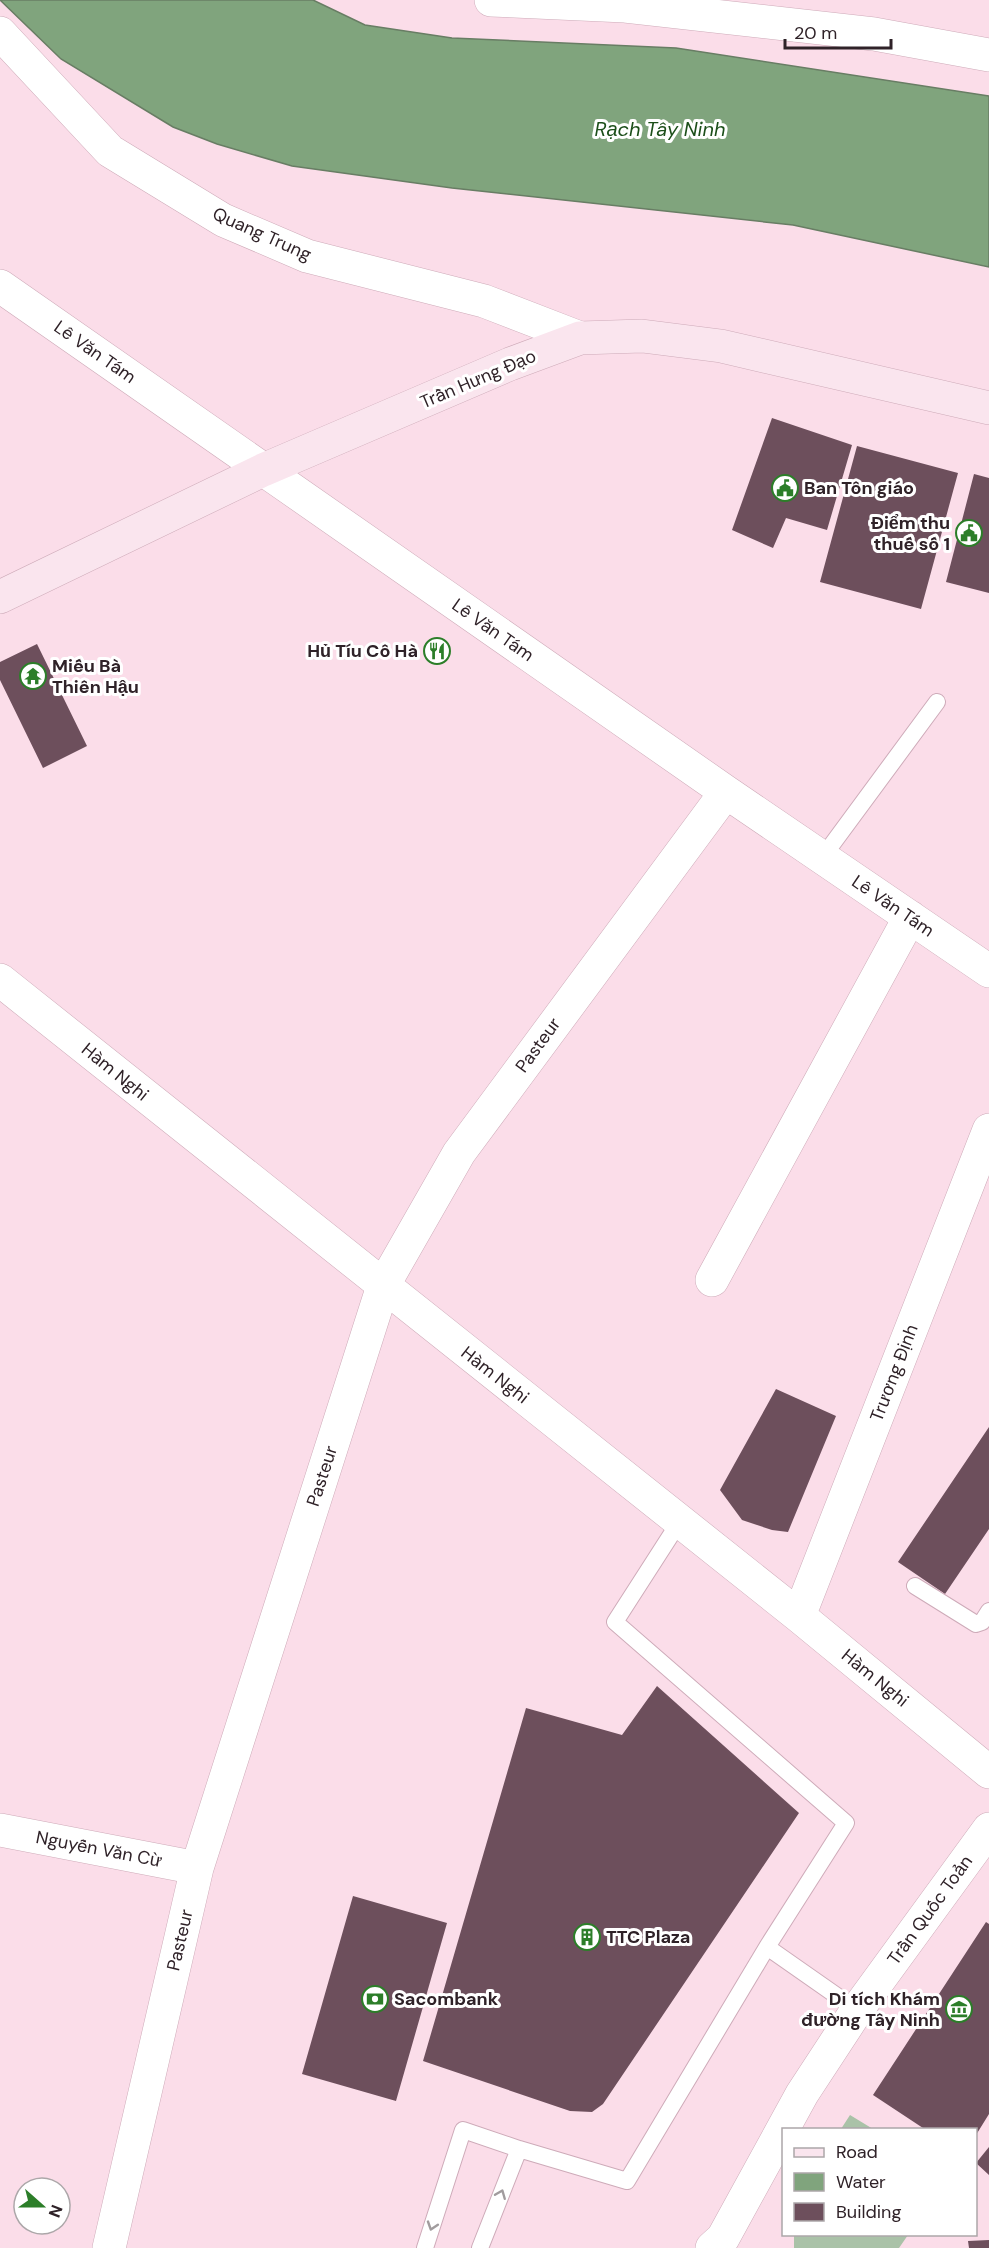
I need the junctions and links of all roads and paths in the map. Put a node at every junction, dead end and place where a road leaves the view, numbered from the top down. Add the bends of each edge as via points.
1 (491, 0) edge
2 (0, 33) edge
3 (989, 55) edge
4 (0, 286) edge
5 (580, 338) junction
6 (989, 408) edge
7 (264, 471) junction
8 (0, 597) edge
9 (937, 702) dead end
10 (726, 792) junction
11 (822, 858) junction
12 (910, 917) junction
13 (989, 971) edge
14 (0, 980) edge
15 (989, 1130) edge
16 (712, 1280) dead end
17 (383, 1286) junction
18 (680, 1521) junction
19 (915, 1586) dead end
20 (989, 1611) edge
21 (799, 1616) junction
22 (989, 1772) edge
23 (989, 1829) edge
24 (0, 1830) edge
25 (197, 1868) junction
26 (767, 1947) junction
27 (856, 2010) junction
28 (783, 2128) edge
29 (782, 2130) edge
30 (519, 2149) junction
31 (719, 2245) edge
32 (109, 2248) edge
33 (425, 2248) edge
34 (480, 2248) edge

1 - 3 street via 625,6 874,34
2 - 5 street, Quang Trung via 110,150 223,220 307,256 484,302
4 - 7 street, Lê Văn Tám
5 - 6 street, Trần Hưng Đạo via 642,336 721,346
5 - 7 street, Trần Hưng Đạo via 510,364
7 - 8 street, Trần Hưng Đạo
7 - 10 street, Lê Văn Tám
9 - 11 lane
10 - 11 street, Lê Văn Tám
10 - 17 street, Pasteur via 459,1153
11 - 12 street, Lê Văn Tám
12 - 13 street, Lê Văn Tám
12 - 16 street
14 - 17 street, Hàm Nghi
15 - 21 street, Trương Định
17 - 18 street, Hàm Nghi
17 - 25 street, Pasteur
18 - 21 street, Hàm Nghi
18 - 26 lane via 615,1622 846,1823
19 - 20 lane via 976,1624
21 - 22 street, Hàm Nghi
23 - 27 street, Trần Quốc Toản
24 - 25 street, Nguyễn Văn Cừ
25 - 32 street, Pasteur
26 - 27 lane
26 - 30 lane via 627,2181
27 - 28 street, Trần Quốc Toản
29 - 31 street, Trần Quốc Toản
30 -> 33 lane via 463,2130
34 -> 30 lane

